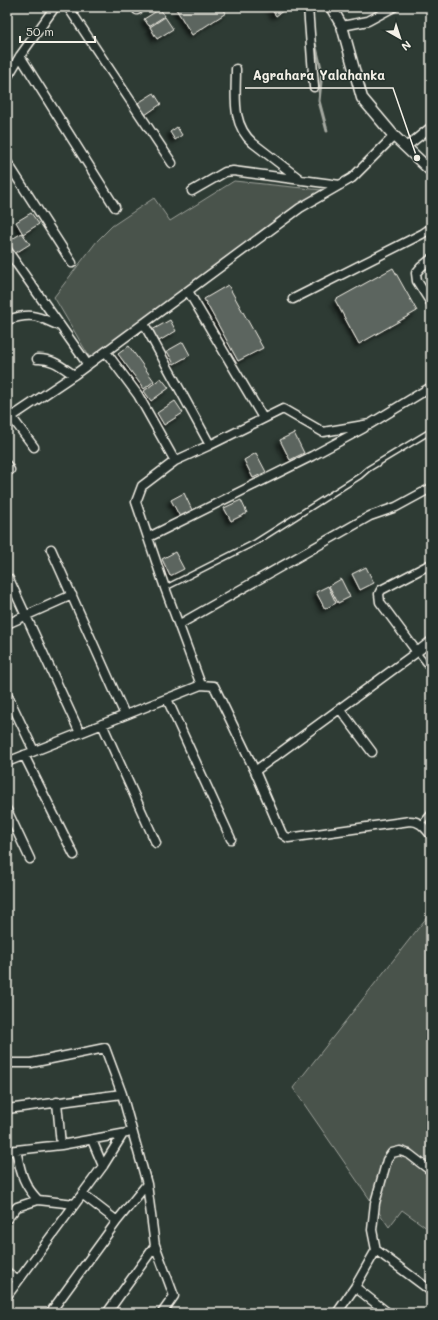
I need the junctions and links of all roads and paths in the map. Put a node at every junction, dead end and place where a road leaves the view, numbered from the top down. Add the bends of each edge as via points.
1 (55, 7) edge
2 (68, 7) edge
3 (135, 7) edge
4 (142, 7) edge
5 (308, 7) edge
6 (331, 7) edge
7 (394, 7) edge
8 (342, 26) junction
9 (20, 56) junction
10 (236, 70) dead end
11 (7, 78) edge
12 (314, 87) dead end
13 (431, 127) edge
14 (394, 136) junction
15 (406, 148) junction
16 (7, 162) edge
17 (172, 163) dead end
18 (431, 171) edge
19 (301, 180) junction
20 (340, 185) junction
21 (192, 191) dead end
22 (115, 207) dead end
23 (431, 228) edge
24 (7, 250) edge
25 (431, 259) edge
26 (72, 263) dead end
27 (188, 291) junction
28 (293, 299) dead end
29 (431, 303) edge
30 (7, 320) edge
31 (144, 324) junction
32 (61, 326) junction
33 (106, 352) junction
34 (36, 359) dead end
35 (88, 365) junction
36 (74, 375) junction
37 (431, 386) edge
38 (8, 416) edge
39 (263, 418) junction
40 (370, 424) junction
41 (431, 431) edge
42 (210, 445) junction
43 (34, 447) dead end
44 (175, 461) junction
45 (431, 488) edge
46 (149, 537) junction
47 (51, 548) dead end
48 (431, 564) edge
49 (9, 579) dead end
50 (165, 588) junction
51 (72, 595) junction
52 (25, 616) junction
53 (7, 624) edge
54 (180, 624) junction
55 (431, 641) edge
56 (417, 652) junction
57 (431, 670) edge
58 (201, 686) junction
59 (7, 694) edge
60 (167, 699) junction
61 (340, 709) junction
62 (125, 715) junction
63 (102, 724) junction
64 (80, 733) junction
65 (34, 751) junction
66 (372, 752) dead end
67 (24, 755) junction
68 (7, 762) edge
69 (255, 771) junction
70 (7, 810) edge
71 (431, 812) edge
72 (421, 824) junction
73 (431, 835) edge
74 (231, 839) dead end
75 (156, 843) dead end
76 (74, 855) dead end
77 (30, 859) dead end
78 (7, 1063) edge
79 (122, 1094) junction
80 (57, 1102) junction
81 (7, 1109) edge
82 (133, 1132) junction
83 (124, 1134) junction
84 (92, 1140) junction
85 (61, 1145) junction
86 (16, 1150) junction
87 (7, 1151) edge
88 (103, 1166) junction
89 (431, 1171) edge
90 (147, 1184) junction
91 (82, 1194) junction
92 (38, 1200) junction
93 (75, 1204) junction
94 (7, 1219) edge
95 (117, 1221) junction
96 (155, 1245) junction
97 (376, 1250) junction
98 (7, 1272) edge
99 (18, 1281) junction
100 (355, 1287) junction
101 (431, 1291) edge
102 (7, 1296) edge
103 (109, 1310) edge
104 (50, 1313) edge
105 (118, 1313) edge
106 (162, 1313) edge
107 (337, 1313) edge
108 (388, 1313) edge

1 - 9 street
2 - 17 street
3 - 4 street via 137,10
5 - 12 street
6 - 8 street
7 - 8 street via 368,21
8 - 14 street via 362,98
9 - 11 street
9 - 22 street
10 - 19 street via 236,114 247,137
13 - 15 street
14 - 15 street
14 - 20 street via 352,178
15 - 18 street
16 - 26 street
19 - 20 street
19 - 21 street via 225,172
20 - 27 street via 300,208
23 - 28 street
24 - 32 street
25 - 29 street via 416,273 417,281
27 - 31 street
27 - 39 street
30 - 32 street via 22,315 34,315
31 - 33 street
31 - 42 street
32 - 35 street
33 - 35 street
33 - 44 street via 138,395
34 - 36 street via 54,361
35 - 36 street
36 - 38 street
37 - 40 street
38 - 43 street
39 - 40 street via 283,409 323,432
39 - 42 street
40 - 46 street via 312,456
41 - 50 lane via 256,542
42 - 44 street
44 - 46 street via 142,486 136,502
45 - 54 street via 396,507 370,516
46 - 50 street
47 - 51 street
48 - 56 street via 381,590 379,594 380,602
49 - 52 street
50 - 54 street
51 - 52 street
51 - 62 street
52 - 53 street
52 - 64 street
54 - 58 street
55 - 56 street
56 - 57 lane
56 - 61 street
58 - 60 street
58 - 69 street via 214,686
59 - 65 street
60 - 62 street
60 - 74 street
61 - 66 street
61 - 69 street
62 - 63 street
63 - 64 street
63 - 75 street
64 - 65 street
65 - 67 street
67 - 68 street
67 - 76 street
69 - 72 street via 282,834 288,838 410,821
70 - 77 street
71 - 72 lane
72 - 73 street
78 - 79 street via 30,1063 105,1048
79 - 80 street
79 - 82 street
80 - 81 street
80 - 85 street
82 - 83 street
82 - 90 street
83 - 84 street
83 - 88 street
84 - 85 street
84 - 88 street
85 - 86 street
86 - 87 street
86 - 92 street via 22,1177
88 - 91 street
89 - 97 street via 409,1154 400,1151 392,1153 386,1160 375,1203 372,1230
90 - 95 street
90 - 96 street
91 - 93 street
91 - 95 street
92 - 93 street
92 - 94 street via 17,1207
93 - 99 street
95 - 104 street
96 - 103 street
96 - 106 street via 174,1296
97 - 100 street
97 - 101 street
98 - 99 street
99 - 102 street
100 - 107 street
100 - 108 street
103 - 105 street

